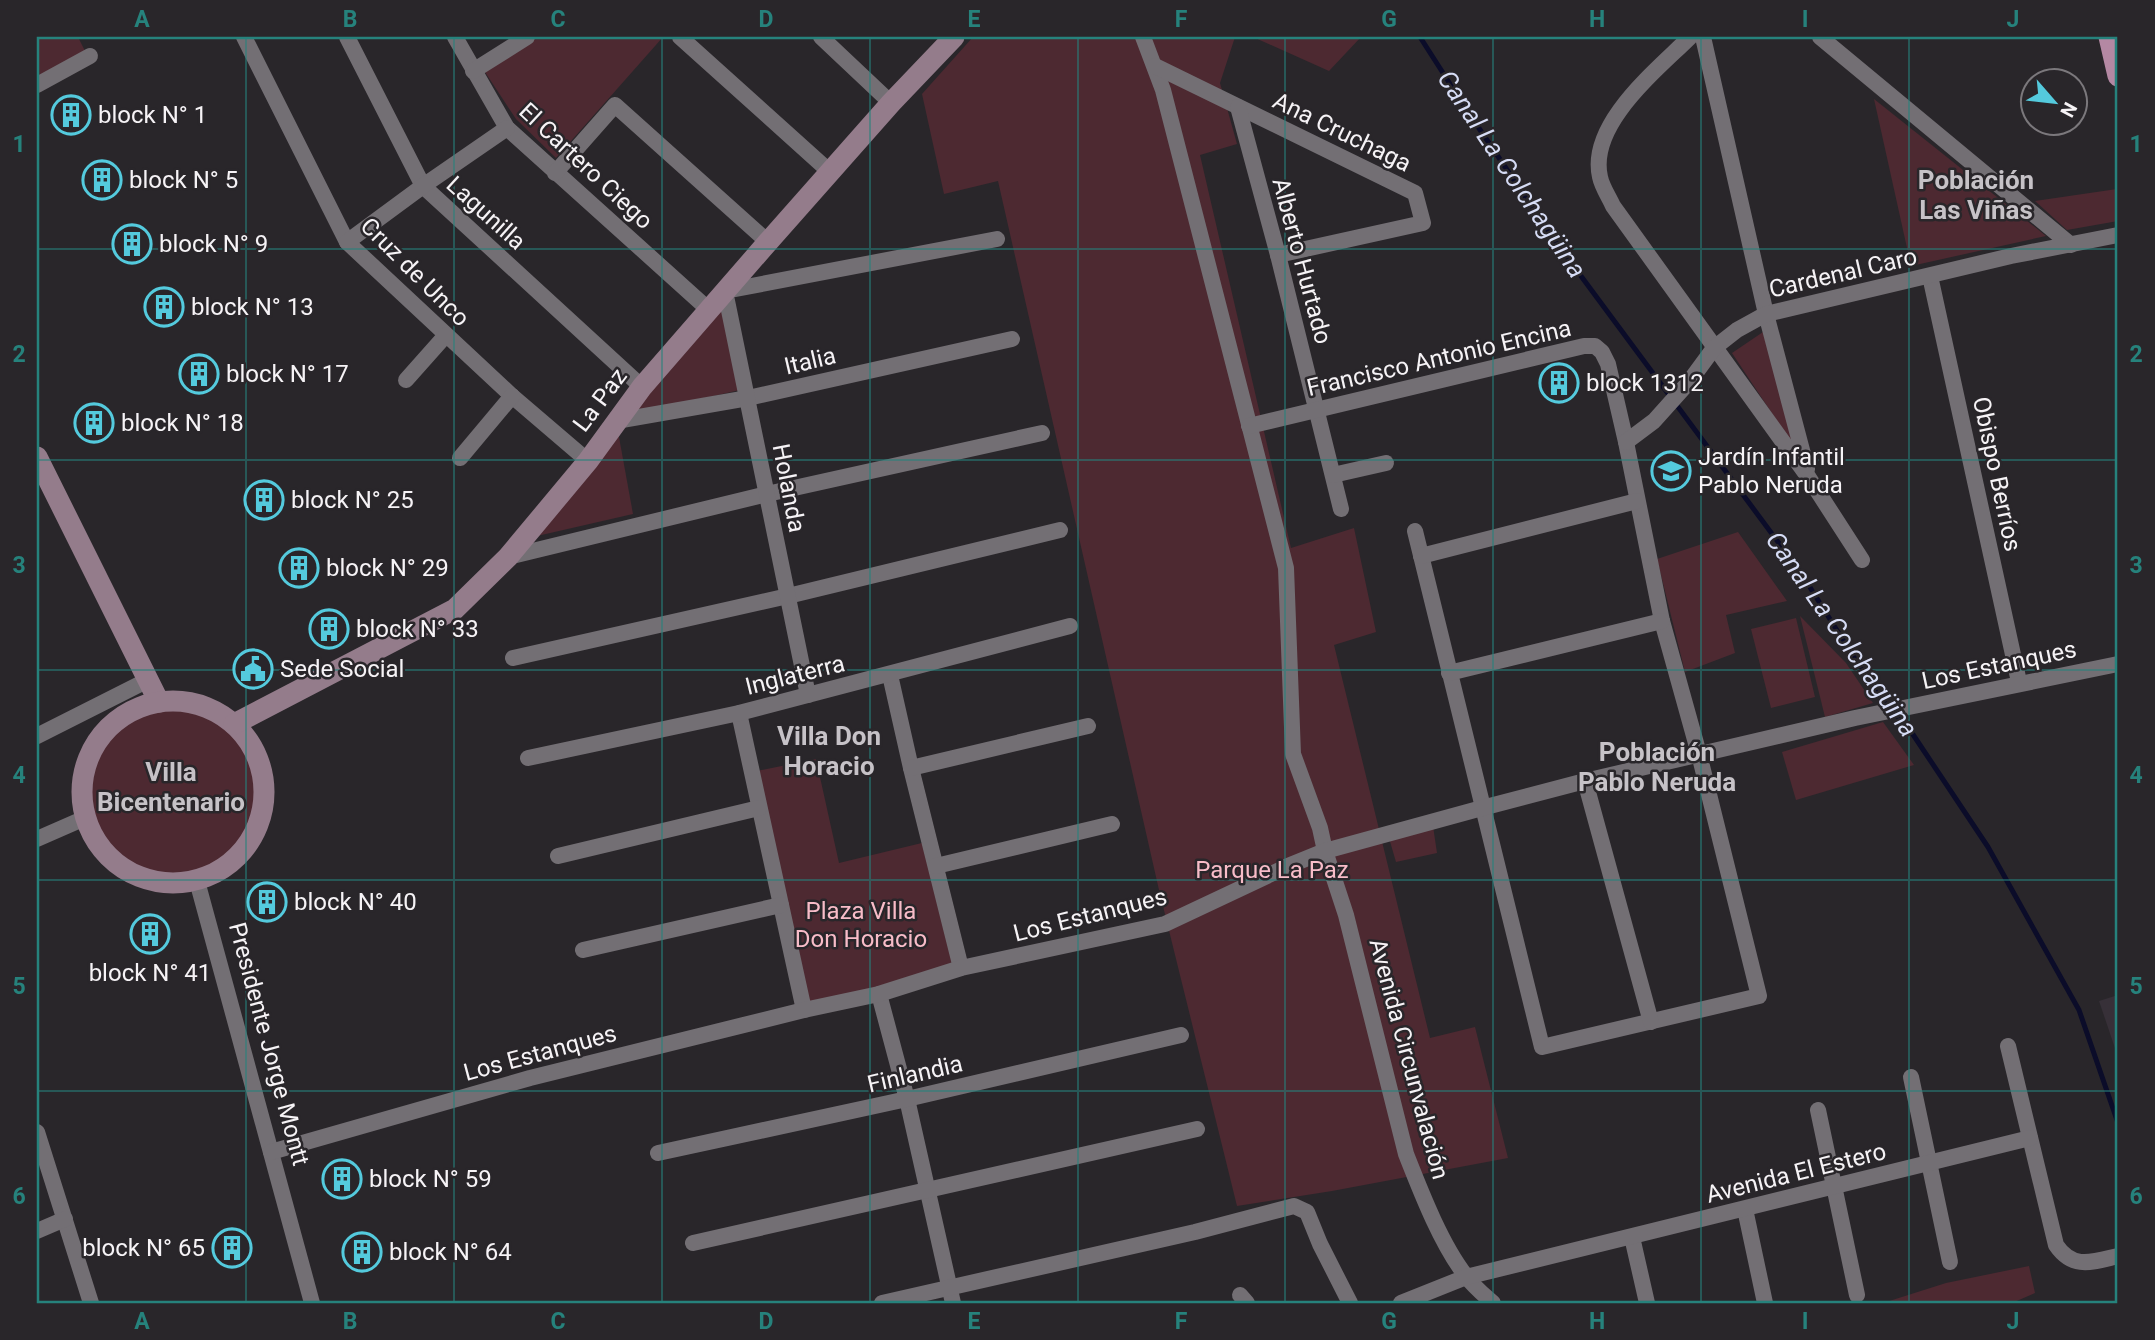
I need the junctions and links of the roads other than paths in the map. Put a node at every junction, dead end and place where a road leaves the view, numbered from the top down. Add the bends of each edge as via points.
1 (244, 37) edge
2 (347, 37) edge
3 (455, 37) edge
4 (527, 37) edge
5 (680, 37) edge
6 (821, 37) edge
7 (954, 37) edge
8 (1143, 37) edge
9 (1690, 37) edge
10 (1703, 37) edge
11 (1820, 37) edge
12 (2109, 37) edge
13 (90, 56) dead end
14 (1155, 66) junction
15 (473, 71) junction
16 (2118, 76) edge
17 (37, 86) edge
18 (891, 103) junction
19 (1238, 107) junction
20 (507, 128) junction
21 (830, 172) junction
22 (555, 173) junction
23 (423, 186) junction
24 (2118, 235) edge
25 (997, 239) dead end
26 (347, 242) junction
27 (768, 242) junction
28 (2071, 245) junction
29 (1278, 255) junction
30 (1930, 276) junction
31 (725, 291) junction
32 (709, 310) junction
33 (1766, 314) junction
34 (446, 335) junction
35 (1012, 339) dead end
36 (1714, 348) junction
37 (407, 380) dead end
38 (642, 387) junction
39 (512, 396) junction
40 (748, 398) junction
41 (1317, 411) junction
42 (616, 421) junction
43 (1248, 426) junction
44 (1042, 433) dead end
45 (1626, 442) junction
46 (37, 457) edge
47 (460, 458) dead end
48 (588, 461) junction
49 (1386, 463) dead end
50 (1333, 475) junction
51 (1810, 478) junction
52 (767, 494) junction
53 (1637, 501) junction
54 (1341, 509) dead end
55 (1060, 530) dead end
56 (1415, 531) dead end
57 (1421, 556) junction
58 (508, 557) junction
59 (1862, 560) dead end
60 (788, 596) junction
61 (1662, 621) junction
62 (1070, 626) dead end
63 (513, 658) dead end
64 (2118, 664) edge
65 (1450, 673) junction
66 (890, 675) junction
67 (148, 680) junction
68 (2019, 682) junction
69 (808, 695) junction
70 (159, 702) junction
71 (739, 713) junction
72 (234, 724) junction
73 (1088, 726) dead end
74 (37, 736) edge
75 (1699, 754) junction
76 (528, 758) dead end
77 (911, 768) junction
78 (1585, 781) junction
79 (759, 808) junction
80 (1482, 808) junction
81 (85, 818) junction
82 (1112, 824) dead end
83 (37, 839) edge
84 (1325, 851) junction
85 (558, 856) dead end
86 (936, 866) junction
87 (197, 880) junction
88 (781, 905) junction
89 (583, 950) dead end
90 (961, 968) junction
91 (879, 994) junction
92 (804, 1010) junction
93 (1651, 1022) junction
94 (1181, 1035) dead end
95 (2008, 1046) dead end
96 (1911, 1077) dead end
97 (907, 1099) junction
98 (1818, 1110) dead end
99 (1197, 1129) dead end
100 (37, 1132) edge
101 (2030, 1138) junction
102 (271, 1152) junction
103 (658, 1153) dead end
104 (1929, 1163) junction
105 (1835, 1187) junction
106 (927, 1190) junction
107 (1745, 1209) junction
108 (65, 1219) junction
109 (37, 1231) edge
110 (1632, 1237) junction
111 (692, 1242) dead end
112 (2118, 1256) edge
113 (1950, 1262) dead end
114 (1466, 1276) junction
115 (1857, 1295) dead end
116 (951, 1296) edge
117 (91, 1303) edge
118 (312, 1303) edge
119 (882, 1303) edge
120 (1350, 1303) edge
121 (1401, 1303) edge
122 (1493, 1303) edge
123 (1647, 1303) edge
124 (1765, 1303) edge

1 - 26 street, Cruz de Unco
2 - 23 street, Lagunilla
3 - 15 street, El Cartero Ciego
4 - 15 street
5 - 21 street
6 - 18 street
7 - 18 street, La Paz
8 - 14 street, Avenida Circunvalación
9 - 36 street via 1607,130 1600,177 1614,206
10 - 33 street
11 - 28 street
12 - 16 main road
13 - 17 street
14 - 19 street
14 - 43 street, Avenida Circunvalación
15 - 20 street, El Cartero Ciego
18 - 21 street, La Paz
19 - 29 street, Alberto Hurtado
19 - 29 street, Ana Cruchaga via 1415,193 1423,223
20 - 22 street, El Cartero Ciego
20 - 23 street
21 - 27 street, La Paz
22 - 27 street via 615,105
22 - 32 street, El Cartero Ciego
23 - 26 street
23 - 38 street, Lagunilla
24 - 28 street, Cardenal Caro
25 - 31 street
26 - 34 street, Cruz de Unco
27 - 31 street, La Paz
28 - 30 street, Cardenal Caro
29 - 41 street, Alberto Hurtado
30 - 33 street, Cardenal Caro
30 - 68 street, Obispo Berríos
31 - 32 street, La Paz
31 - 40 street, Holanda
32 - 38 street, La Paz
33 - 36 street, Cardenal Caro
33 - 51 street
34 - 37 street
34 - 39 street, Cruz de Unco
35 - 40 street, Italia
36 - 45 street, Cardenal Caro via 1654,421
36 - 51 street
38 - 42 street, La Paz
39 - 47 street
39 - 48 street, Cruz de Unco
40 - 42 street, Italia
40 - 52 street, Holanda
41 - 43 street, Francisco Antonio Encina
41 - 45 street, Francisco Antonio Encina via 1595,346 1608,364
41 - 50 street, Alberto Hurtado
42 - 48 street, La Paz
43 - 84 street, Avenida Circunvalación via 1286,568 1293,754
44 - 52 street
45 - 53 street, Francisco Antonio Encina
46 - 67 street
48 - 58 street, La Paz
49 - 50 street
50 - 54 street, Alberto Hurtado
51 - 59 street
52 - 58 street
52 - 60 street, Holanda
53 - 57 street
53 - 61 street, Francisco Antonio Encina
55 - 60 street
56 - 57 street
57 - 65 street
58 - 72 street, La Paz via 455,609
60 - 63 street
60 - 69 street, Holanda
61 - 65 street
61 - 75 street, Francisco Antonio Encina
62 - 66 street, Inglaterra
64 - 68 street, Los Estanques
65 - 80 street
66 - 69 street, Inglaterra
66 - 77 street
67 - 70 street
67 - 74 street
68 - 75 street, Los Estanques
69 - 71 street, Inglaterra
70 - 72 street via 199,705
70 - 81 street via 132,711 109,727 93,750 84,771
71 - 76 street, Inglaterra
71 - 79 street
72 - 87 street via 253,748 263,777 263,807 253,836 234,860
73 - 77 street
75 - 78 street, Los Estanques
75 - 93 street, Francisco Antonio Encina via 1759,996
77 - 86 street
78 - 80 street, Los Estanques
78 - 93 street
79 - 85 street
79 - 88 street
80 - 84 street, Los Estanques
80 - 93 street via 1542,1047
81 - 83 street
81 - 87 street via 99,845 120,867 148,880 178,884
82 - 86 street
84 - 90 street, Los Estanques via 1164,924
84 - 114 street, Avenida Circunvalación via 1346,915 1406,1154
86 - 90 street
87 - 102 street, Presidente Jorge Montt
88 - 89 street
88 - 92 street
90 - 91 street, Los Estanques
91 - 92 street, Los Estanques
91 - 97 street
92 - 102 street, Los Estanques via 530,1078
94 - 97 street, Finlandia
95 - 101 street
96 - 104 street
97 - 103 street, Finlandia
97 - 106 street
98 - 105 street
99 - 106 street
100 - 108 street
101 - 104 street, Avenida El Estero
101 - 112 street via 2056,1245 2064,1256 2077,1262
102 - 118 street, Presidente Jorge Montt
104 - 105 street, Avenida El Estero
104 - 113 street
105 - 107 street, Avenida El Estero
105 - 115 street
106 - 111 street
106 - 116 street
107 - 110 street, Avenida El Estero
107 - 124 street
108 - 109 street
108 - 117 street
110 - 114 street, Avenida El Estero
110 - 123 street
114 - 121 street, Avenida El Estero
114 - 122 street, Avenida Circunvalación
116 - 119 street
116 - 120 street via 1294,1206 1307,1212

